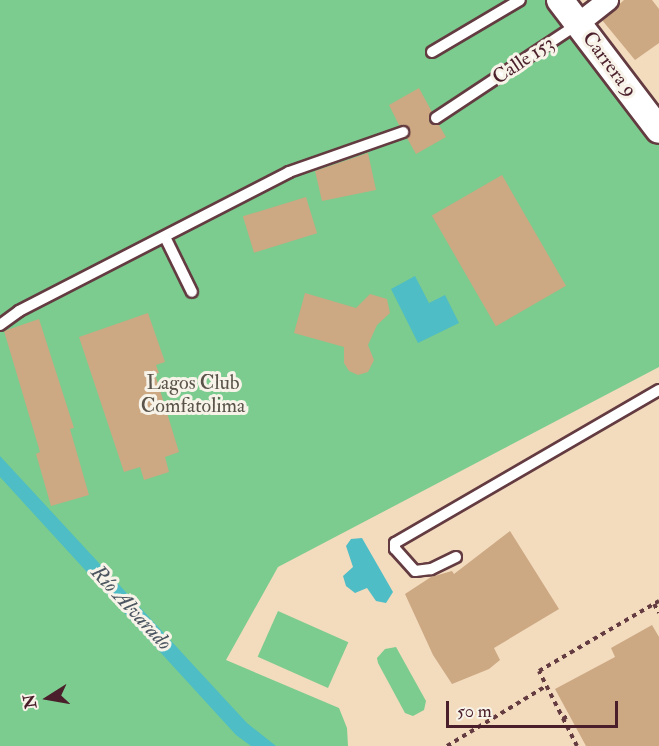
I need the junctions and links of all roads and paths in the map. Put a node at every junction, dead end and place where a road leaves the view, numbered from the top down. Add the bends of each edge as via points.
1 (520, 0) edge
2 (560, 0) edge
3 (608, 0) edge
4 (579, 23) junction
5 (432, 52) dead end
6 (436, 118) dead end
7 (659, 130) edge
8 (403, 132) dead end
9 (165, 237) junction
10 (192, 292) dead end
11 (0, 325) edge
12 (659, 390) edge
13 (456, 557) dead end
14 (657, 603) edge
15 (659, 613) edge
16 (546, 686) junction
17 (569, 715) dead end
18 (563, 718) junction
19 (447, 746) edge
20 (577, 746) edge

1 - 5 lane
2 - 4 street, Carrera 9
3 - 4 street, Calle 153
4 - 6 lane, Calle 153
4 - 7 street, Carrera 9
8 - 9 lane via 289,172
9 - 10 lane
9 - 11 lane via 19,311
12 - 13 lane via 395,543 395,549 415,571 431,569
14 - 15 path
14 - 16 path via 539,671
16 - 18 path
16 - 19 path
17 - 18 path
18 - 20 path

